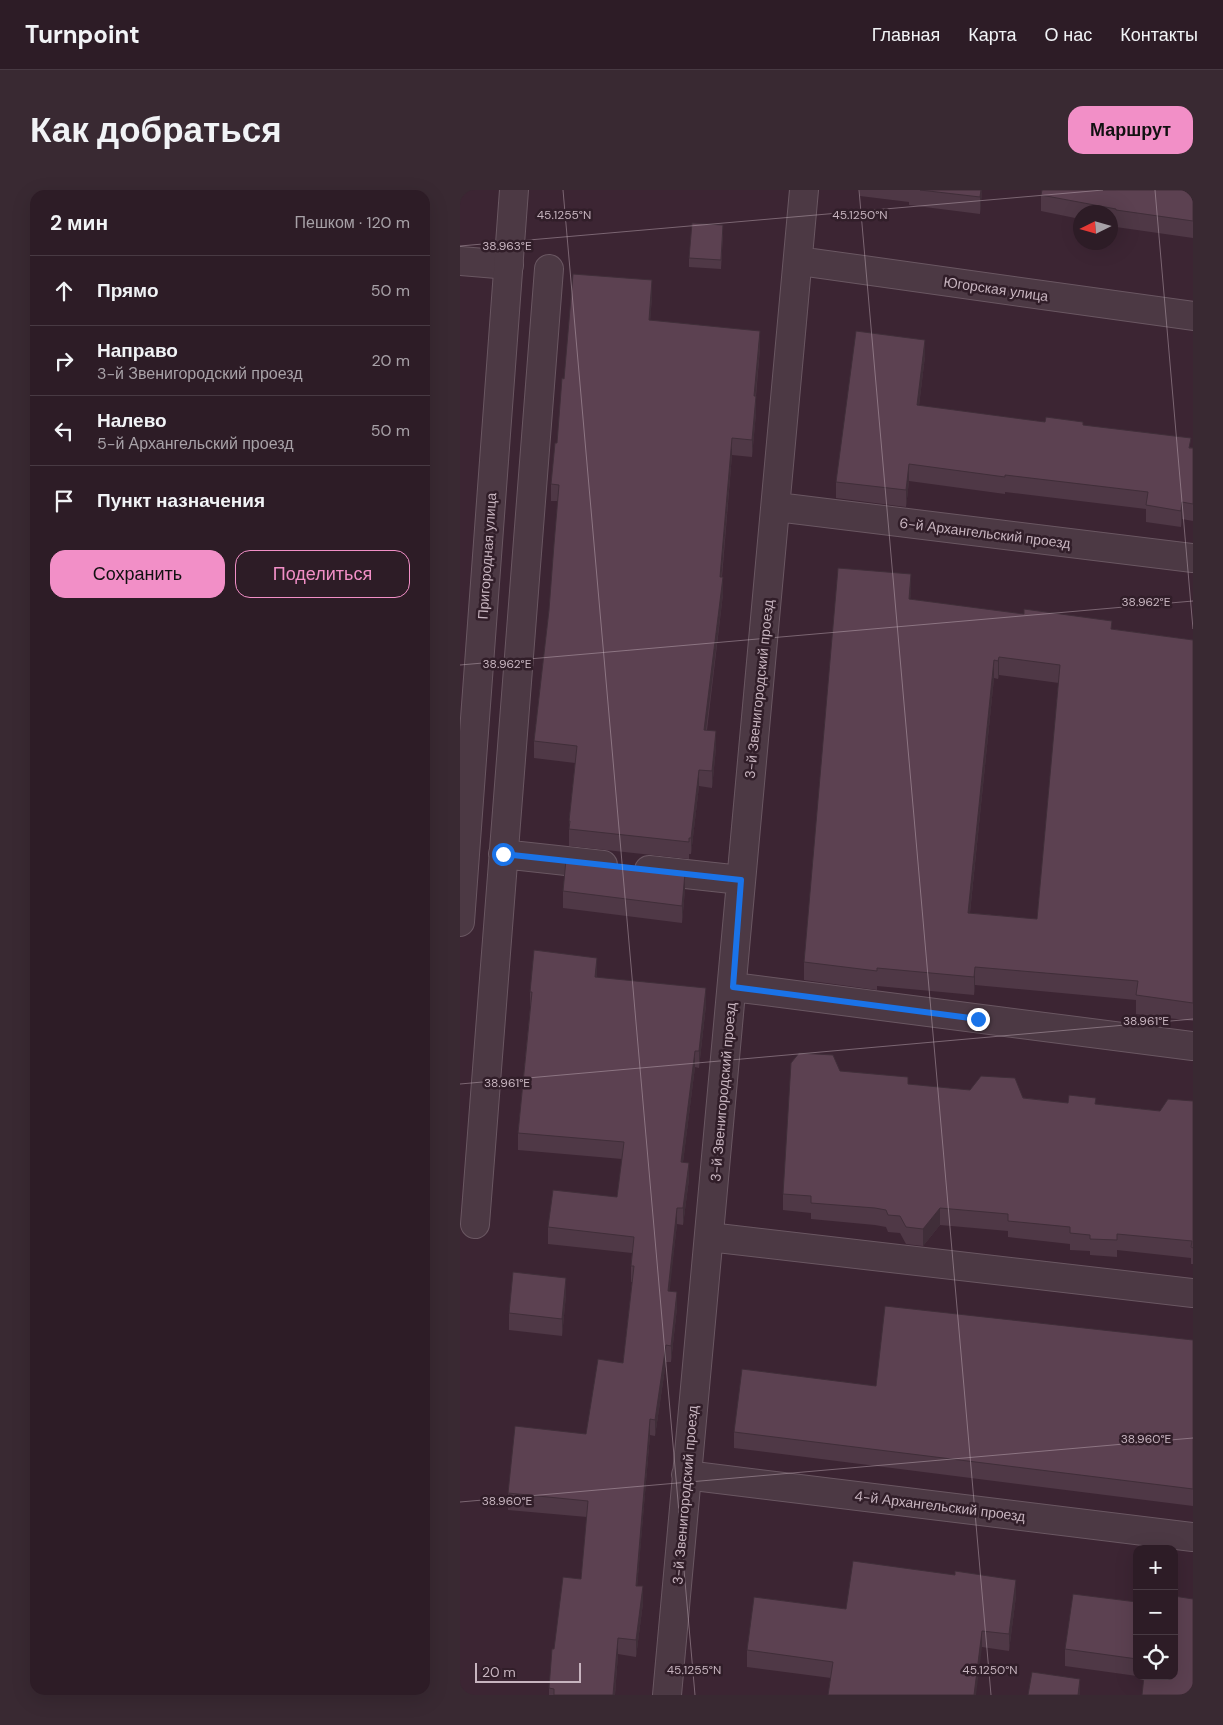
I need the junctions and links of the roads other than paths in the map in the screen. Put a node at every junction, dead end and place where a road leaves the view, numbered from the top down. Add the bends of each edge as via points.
1 (514, 190) edge
2 (804, 190) edge
3 (460, 261) edge
4 (799, 261) junction
5 (509, 265) junction
6 (550, 269) dead end
7 (1193, 316) edge
8 (777, 507) junction
9 (1193, 558) edge
10 (503, 854) junction
11 (741, 880) junction
12 (460, 922) edge
13 (733, 987) junction
14 (1193, 1046) edge
15 (475, 1224) dead end
16 (709, 1237) junction
17 (1193, 1293) edge
18 (686, 1475) junction
19 (1193, 1537) edge
20 (667, 1695) edge

1 - 5 street, Пригородная улица
2 - 4 street, 3-й Звенигородский проезд
3 - 5 street
4 - 7 street, Югорская улица
4 - 8 street, 3-й Звенигородский проезд
5 - 12 street, Пригородная улица
6 - 10 street
8 - 9 street, 6-й Архангельский проезд
8 - 11 street, 3-й Звенигородский проезд
10 - 11 street
10 - 15 street
11 - 13 street, 3-й Звенигородский проезд
13 - 14 street
13 - 16 street, 3-й Звенигородский проезд
16 - 17 street
16 - 18 street, 3-й Звенигородский проезд
18 - 19 street, 4-й Архангельский проезд
18 - 20 street, 3-й Звенигородский проезд

